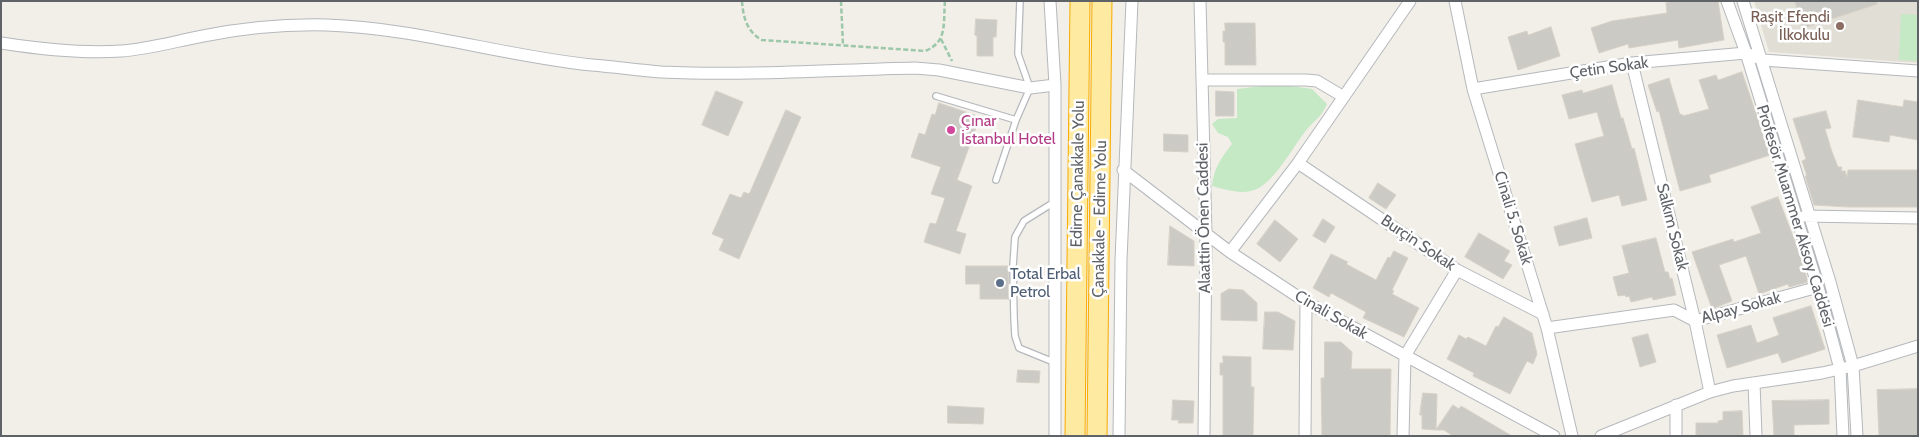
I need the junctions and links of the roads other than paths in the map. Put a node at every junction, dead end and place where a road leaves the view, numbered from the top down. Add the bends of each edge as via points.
1 (1020, 1) edge
2 (1050, 1) edge
3 (1080, 1) edge
4 (1102, 1) edge
5 (1132, 1) edge
6 (1200, 1) edge
7 (1410, 1) edge
8 (1455, 1) edge
9 (1727, 1) edge
10 (1744, 1) edge
11 (1, 43) edge
12 (1746, 53) junction
13 (1763, 60) junction
14 (1632, 63) junction
15 (1918, 71) edge
16 (1202, 80) junction
17 (1055, 85) junction
18 (1030, 88) junction
19 (1473, 89) junction
20 (936, 96) dead end
21 (1344, 97) junction
22 (1016, 120) junction
23 (1298, 163) junction
24 (1123, 170) junction
25 (996, 180) dead end
26 (1078, 197) junction
27 (1056, 201) junction
28 (1796, 216) junction
29 (1810, 216) junction
30 (1918, 218) edge
31 (1206, 234) junction
32 (1230, 252) junction
33 (1456, 270) junction
34 (1818, 287) junction
35 (1306, 302) junction
36 (1543, 314) junction
37 (1695, 321) junction
38 (1547, 328) junction
39 (1918, 346) edge
40 (1405, 356) junction
41 (1056, 363) junction
42 (1075, 364) junction
43 (1853, 366) junction
44 (1840, 369) junction
45 (1754, 383) junction
46 (1710, 392) junction
47 (1676, 405) junction
48 (1055, 436) edge
49 (1075, 436) edge
50 (1097, 436) edge
51 (1119, 436) edge
52 (1204, 436) edge
53 (1305, 436) edge
54 (1403, 436) edge
55 (1554, 436) edge
56 (1572, 436) edge
57 (1601, 436) edge
58 (1676, 436) edge
59 (1756, 436) edge
60 (1843, 436) edge
61 (1857, 436) edge

1 - 18 lane via 1018,54
2 - 17 street
3 - 26 highway, Edirne Çanakkale Yolu
4 - 50 highway, Çanakkale - Edirne Yolu
5 - 24 street
6 - 16 street, Alaattin Önen Caddesi
7 - 21 street
8 - 19 street, Cinali 5. Sokak
9 - 12 street, Profesör Muammer Aksoy Caddesi
10 - 13 street, Profesör Muammer Aksoy Caddesi
11 - 18 street via 56,50 122,51 264,27 334,25 390,30 554,60 661,72 915,68
12 - 13 street
12 - 14 street, Çetin Sokak
12 - 28 street, Profesör Muammer Aksoy Caddesi
13 - 15 street
13 - 29 street, Profesör Muammer Aksoy Caddesi
14 - 19 street, Çetin Sokak
14 - 37 street, Salkım Sokak
16 - 21 street via 1317,81
16 - 31 street, Alaattin Önen Caddesi
17 - 18 street
17 - 27 street
18 - 22 lane
19 - 36 street, Cinali 5. Sokak
20 - 22 lane
21 - 23 street
22 - 25 lane
23 - 32 street
23 - 33 street, Burçin Sokak
24 - 31 street, Cinali Sokak
24 - 51 street
26 - 27 street
26 - 42 highway, Edirne Çanakkale Yolu
27 - 41 street
27 - 41 lane via 1020,225 1015,236 1013,266 1015,336 1019,348
28 - 29 street
28 - 34 street, Profesör Muammer Aksoy Caddesi
29 - 30 street
29 - 43 street, Profesör Muammer Aksoy Caddesi
31 - 32 street, Cinali Sokak
31 - 52 street, Alaattin Önen Caddesi
32 - 35 street, Cinali Sokak
33 - 36 street, Burçin Sokak
33 - 40 street
34 - 37 street, Alpay Sokak
34 - 44 street, Profesör Muammer Aksoy Caddesi
35 - 40 street, Cinali Sokak
35 - 53 street
36 - 38 street, Cinali 5. Sokak
37 - 38 street, Alpay Sokak via 1674,310
37 - 46 street, Salkım Sokak
38 - 56 street, Cinali 5. Sokak
39 - 43 street
40 - 54 street
40 - 55 street, Cinali Sokak
41 - 42 street
41 - 48 street
42 - 49 highway, Edirne Çanakkale Yolu
43 - 44 street
43 - 61 street, Profesör Muammer Aksoy Caddesi
44 - 45 street
44 - 60 street, Profesör Muammer Aksoy Caddesi
45 - 46 street
45 - 59 street
46 - 47 street
47 - 57 street
47 - 58 street

